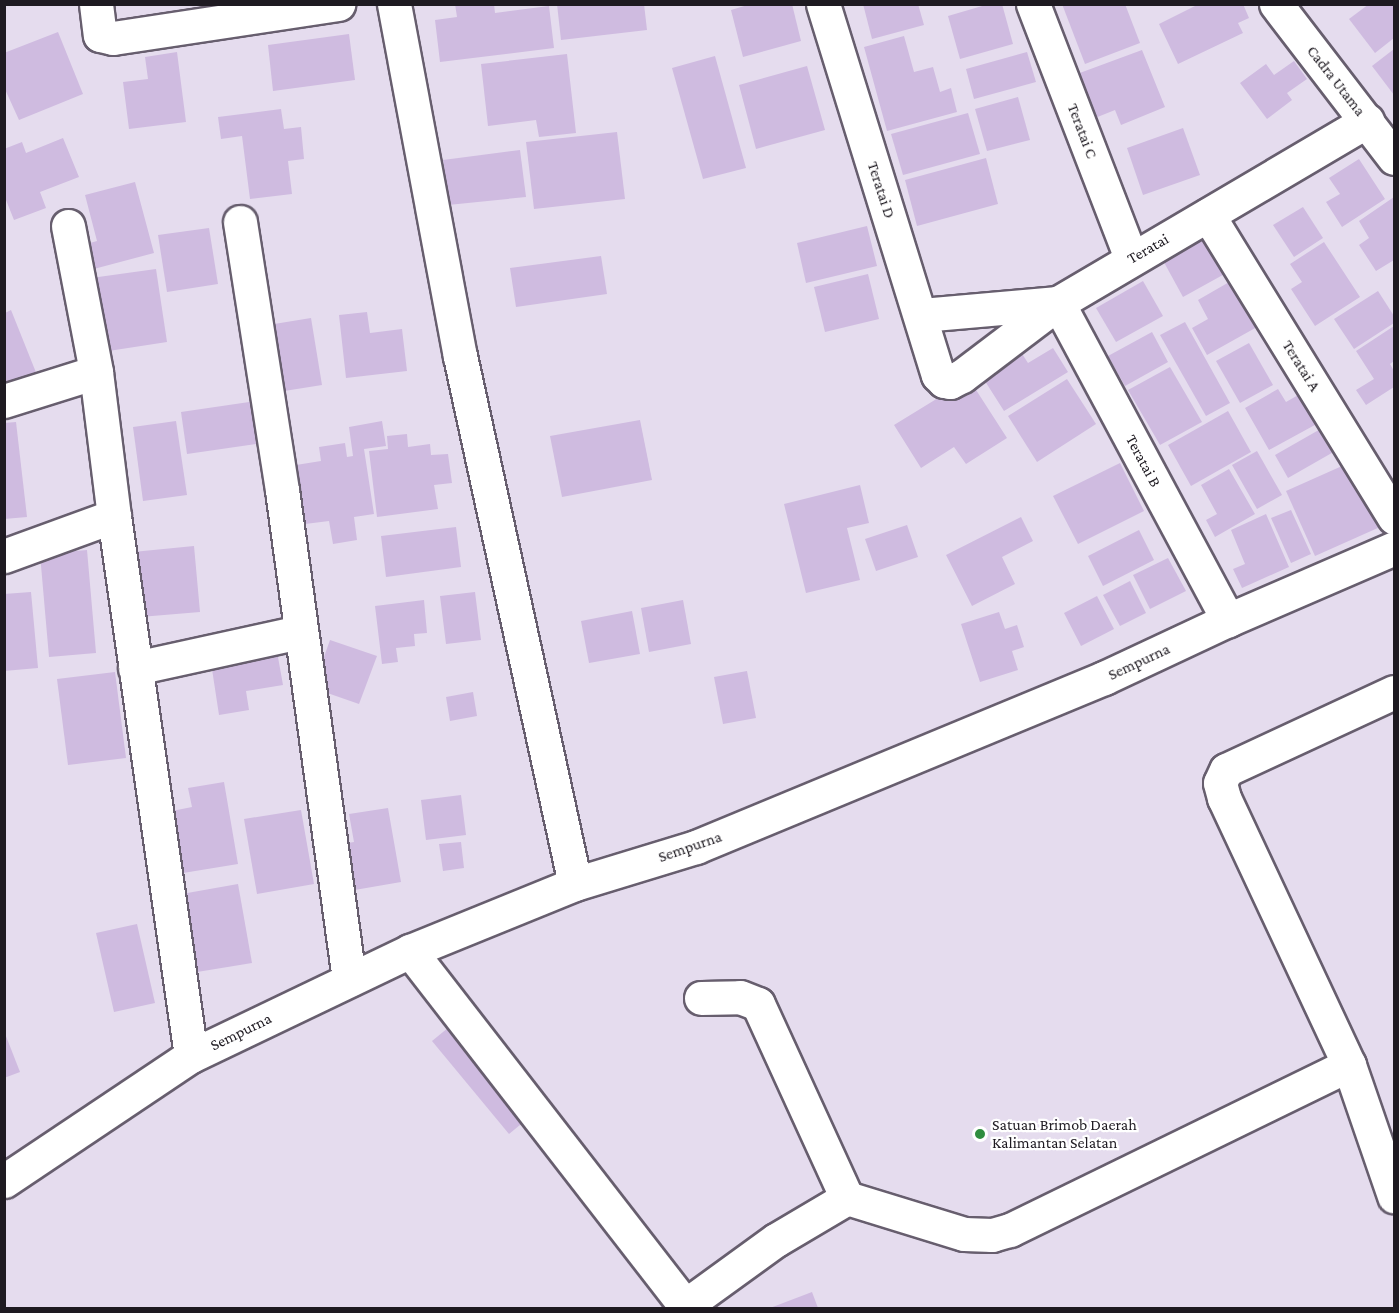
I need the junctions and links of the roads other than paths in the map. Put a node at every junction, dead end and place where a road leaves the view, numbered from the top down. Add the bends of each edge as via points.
1 (96, 4) edge
2 (338, 4) edge
3 (394, 4) edge
4 (823, 4) edge
5 (1033, 4) edge
6 (1276, 4) edge
7 (259, 11) edge
8 (1367, 121) junction
9 (1395, 158) edge
10 (1208, 215) junction
11 (240, 222) dead end
12 (68, 226) dead end
13 (1131, 258) junction
14 (1058, 303) junction
15 (921, 315) junction
16 (96, 372) junction
17 (938, 375) joint
18 (4, 401) edge
19 (114, 516) junction
20 (1395, 517) edge
21 (1395, 548) edge
22 (4, 556) edge
23 (1228, 620) junction
24 (300, 632) junction
25 (135, 668) junction
26 (1395, 692) edge
27 (575, 885) junction
28 (410, 951) junction
29 (349, 979) junction
30 (700, 998) dead end
31 (191, 1056) junction
32 (1349, 1065) junction
33 (4, 1181) edge
34 (1395, 1196) edge
35 (848, 1198) junction
36 (684, 1307) edge

1 - 7 street via 99,35 113,38
2 - 7 street
3 - 27 street via 460,356
4 - 15 street, Teratai D
5 - 13 street, Teratai C
6 - 8 street, Cadra Utama
8 - 9 street, Cadra Utama
8 - 10 street, Teratai
10 - 13 street, Teratai
10 - 20 street, Teratai A
11 - 24 street
12 - 16 street
13 - 14 street, Teratai
14 - 15 street
14 - 17 street, Teratai via 962,376 950,382
14 - 23 street, Teratai B
15 - 17 street, Teratai D
16 - 18 street
16 - 19 street
19 - 22 street
19 - 25 street
21 - 23 street, Sempurna
23 - 27 street, Sempurna via 1104,678 696,847
24 - 25 street
24 - 29 street
25 - 31 street
26 - 32 street via 1226,770 1220,783
27 - 28 street, Sempurna
28 - 29 street, Sempurna
28 - 36 street
29 - 31 street, Sempurna
30 - 35 street via 740,997 758,1004
31 - 33 street, Sempurna
32 - 34 street
32 - 35 street via 1010,1230 992,1235 964,1234
35 - 36 street via 776,1240

